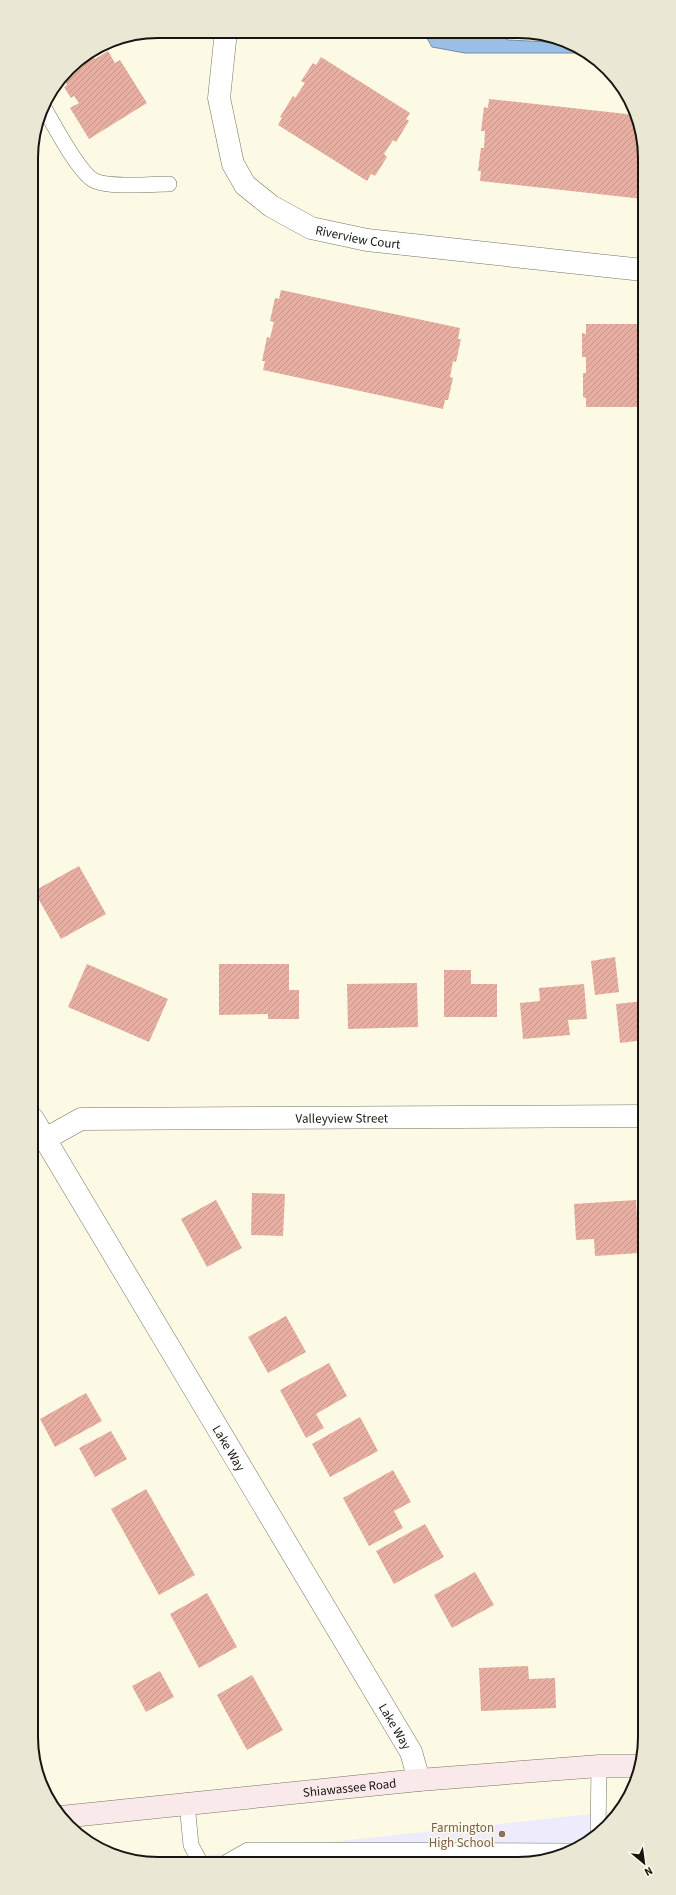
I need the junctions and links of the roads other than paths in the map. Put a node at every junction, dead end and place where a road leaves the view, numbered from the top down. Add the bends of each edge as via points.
1 (225, 38) edge
2 (47, 112) edge
3 (169, 184) dead end
4 (638, 269) edge
5 (638, 1116) edge
6 (38, 1127) edge
7 (45, 1139) junction
8 (599, 1766) junction
9 (634, 1766) edge
10 (419, 1780) junction
11 (187, 1804) junction
12 (68, 1816) edge
13 (598, 1826) edge
14 (557, 1851) edge
15 (197, 1857) edge
16 (236, 1857) edge

1 - 4 street, Riverview Court via 219,98 233,164 245,185 271,206 311,228 367,240
2 - 3 lane via 83,172 94,181 106,184
5 - 7 street, Valleyview Street via 81,1119
6 - 7 street, Lake Way
7 - 10 street, Lake Way via 411,1752
8 - 9 street, Shiawassee Road
8 - 10 street, Shiawassee Road
8 - 13 lane
10 - 11 street, Shiawassee Road
11 - 12 street, Shiawassee Road
11 - 15 lane via 191,1845
14 - 16 lane via 248,1850

